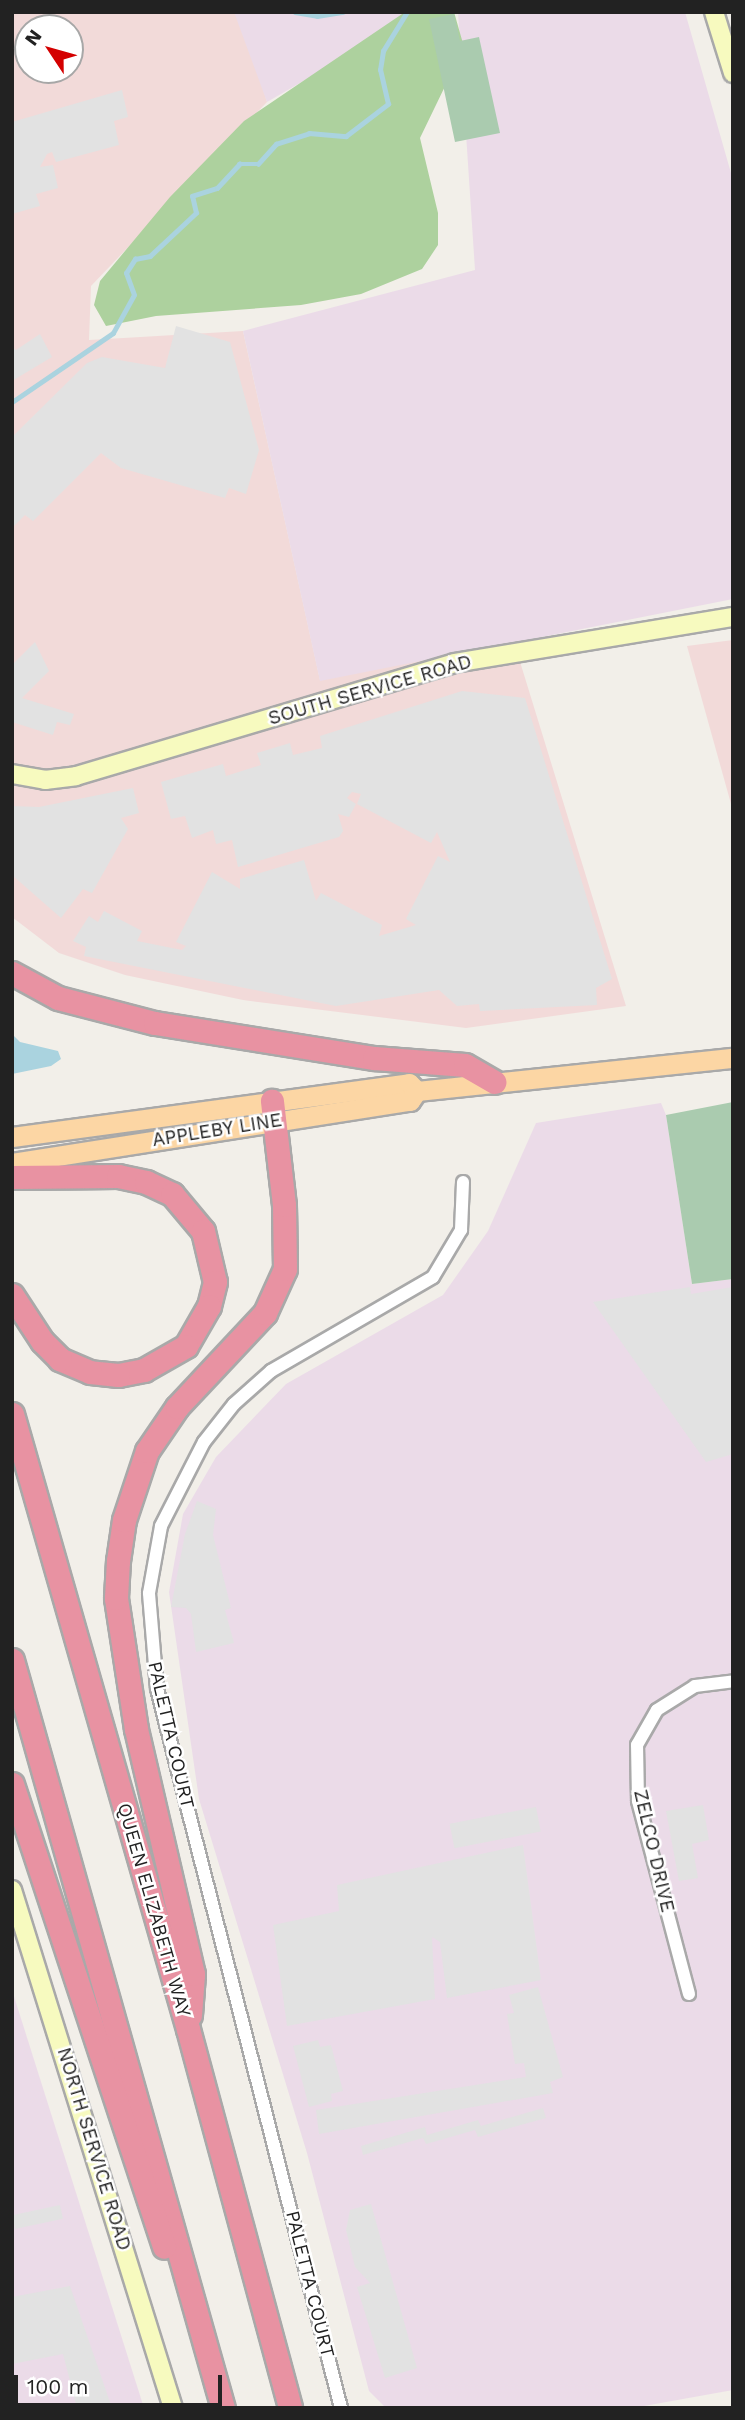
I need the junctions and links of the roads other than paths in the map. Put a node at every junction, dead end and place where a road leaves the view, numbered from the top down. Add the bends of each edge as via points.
1 (714, 12) edge
2 (733, 73) edge
3 (733, 617) edge
4 (12, 774) edge
5 (12, 973) edge
6 (733, 1058) edge
7 (494, 1082) junction
8 (273, 1111) junction
9 (12, 1137) edge
10 (12, 1163) edge
11 (12, 1177) edge
12 (463, 1182) dead end
13 (12, 1295) edge
14 (12, 1414) edge
15 (12, 1660) edge
16 (733, 1681) edge
17 (12, 1784) edge
18 (12, 1890) edge
19 (689, 1994) dead end
20 (188, 2029) junction
21 (216, 2380) junction
22 (173, 2408) edge
23 (223, 2408) edge
24 (290, 2408) edge
25 (341, 2408) edge

1 - 2 street
3 - 4 street, SOUTH SERVICE ROAD via 454,663 76,776 45,779
5 - 7 highway via 89,1008 250,1040 378,1059 465,1065
6 - 7 main road, APPLEBY LINE
7 - 8 main road, APPLEBY LINE via 417,1091 410,1101
8 - 9 main road, APPLEBY LINE
8 - 10 main road, APPLEBY LINE
8 - 20 highway via 285,1218 285,1269 265,1313 177,1407 147,1451 127,1508 118,1562 116,1598 136,1729 193,1974
11 - 13 highway via 118,1176 172,1194 203,1231 215,1282 209,1306 186,1346 144,1370 118,1375 90,1372 60,1359 42,1341
12 - 25 street, PALETTA COURT via 461,1230 433,1276 271,1371 234,1404 204,1442 161,1526 149,1593 157,1689
14 - 20 highway, QUEEN ELIZABETH WAY
15 - 21 highway
16 - 19 street, ZELCO DRIVE via 695,1686 657,1710 637,1745 638,1801
17 - 21 highway via 191,2328
18 - 22 street, NORTH SERVICE ROAD
20 - 24 highway, QUEEN ELIZABETH WAY
21 - 23 highway

